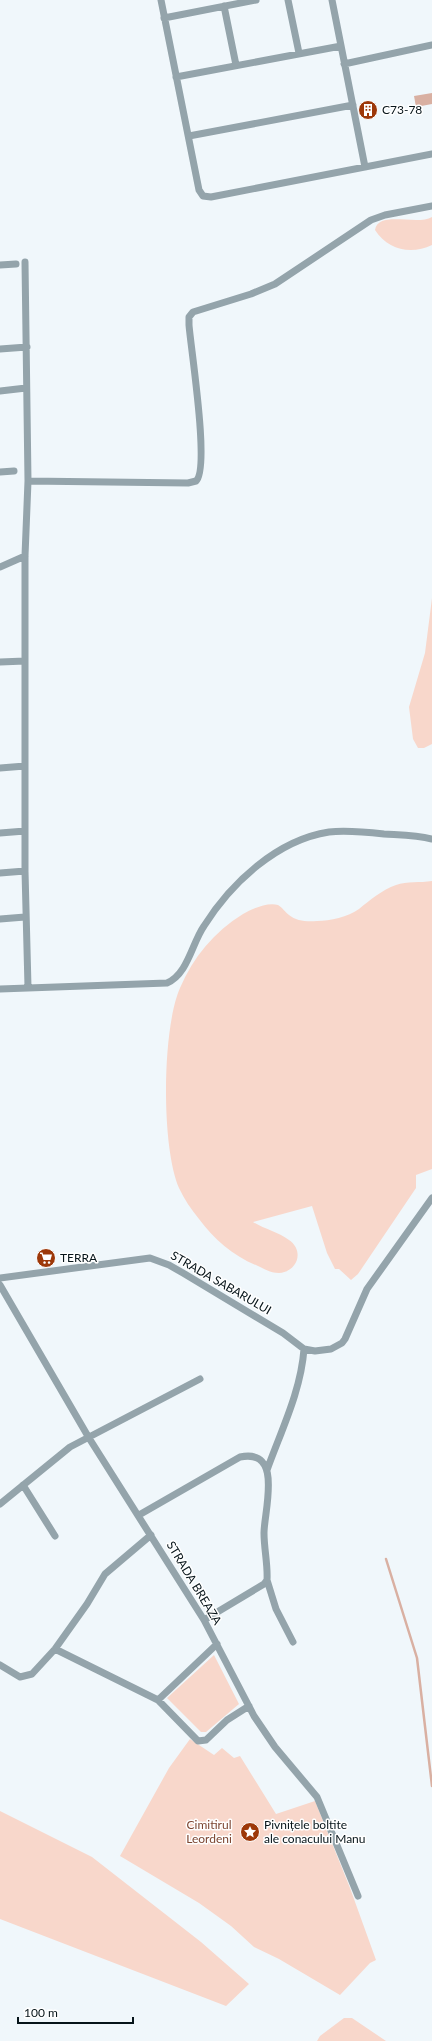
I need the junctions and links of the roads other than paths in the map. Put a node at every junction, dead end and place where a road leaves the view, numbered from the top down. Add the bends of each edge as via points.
1 (160, 0) edge
2 (256, 0) edge
3 (288, 0) edge
4 (332, 0) edge
5 (224, 6) junction
6 (164, 18) junction
7 (432, 45) edge
8 (341, 46) junction
9 (299, 53) junction
10 (344, 64) junction
11 (236, 65) junction
12 (176, 77) junction
13 (353, 105) junction
14 (189, 136) junction
15 (432, 154) edge
16 (365, 166) junction
17 (432, 206) edge
18 (25, 262) dead end
19 (16, 264) dead end
20 (0, 265) edge
21 (27, 347) junction
22 (0, 349) edge
23 (26, 388) junction
24 (0, 390) edge
25 (14, 471) dead end
26 (0, 472) edge
27 (28, 481) junction
28 (25, 556) junction
29 (0, 567) edge
30 (25, 661) junction
31 (0, 662) edge
32 (26, 766) junction
33 (0, 768) edge
34 (25, 831) junction
35 (0, 833) edge
36 (432, 839) edge
37 (25, 871) junction
38 (0, 873) edge
39 (25, 917) junction
40 (0, 919) edge
41 (28, 987) junction
42 (0, 989) edge
43 (432, 1198) edge
44 (0, 1278) edge
45 (0, 1285) edge
46 (304, 1349) junction
47 (200, 1379) dead end
48 (89, 1438) junction
49 (267, 1470) junction
50 (23, 1485) junction
51 (0, 1504) edge
52 (139, 1515) junction
53 (151, 1535) junction
54 (55, 1536) dead end
55 (267, 1580) junction
56 (204, 1620) junction
57 (293, 1642) dead end
58 (217, 1644) junction
59 (55, 1649) junction
60 (0, 1665) edge
61 (158, 1700) junction
62 (249, 1706) junction
63 (358, 1896) dead end

1 - 6 street
2 - 5 street
3 - 9 street
4 - 8 street
5 - 6 street
5 - 11 street
6 - 12 street
7 - 10 street
8 - 9 street
8 - 10 street
9 - 11 street
10 - 13 street
11 - 12 street
12 - 14 street
13 - 14 street
13 - 16 street
14 - 16 street via 199,190 206,197
15 - 16 street
17 - 27 street via 371,220 275,284 193,312 189,317 189,326 201,450 200,476 196,481
18 - 21 street
19 - 20 street
21 - 22 street
21 - 23 street
23 - 24 street
23 - 27 street
25 - 26 street
27 - 28 street
28 - 29 street
28 - 30 street
30 - 31 street
30 - 32 street
32 - 33 street
32 - 34 street
34 - 35 street
34 - 37 street
36 - 41 street via 339,831 318,835 283,849 257,866 228,894 203,927 180,972 167,983
37 - 38 street
37 - 39 street
39 - 40 street
39 - 41 street
41 - 42 street
43 - 46 street via 367,1289 346,1339 326,1350
44 - 46 street, STRADA SABARULUI via 150,1258 176,1269 284,1333
45 - 48 street, STRADA BREAZA
46 - 49 street via 295,1394
47 - 48 street
48 - 50 street via 66,1450
48 - 52 street, STRADA BREAZA
49 - 52 street via 257,1459 240,1457
49 - 55 street via 270,1481 264,1531
50 - 51 street
50 - 54 street
52 - 53 street, STRADA BREAZA
53 - 56 street, STRADA BREAZA
53 - 59 street via 104,1574 87,1604
55 - 56 street
55 - 57 street via 276,1609
56 - 58 street, STRADA BREAZA
58 - 61 street
58 - 62 street, STRADA BREAZA
59 - 60 street via 35,1671 26,1676 16,1676
59 - 61 street
61 - 62 street via 191,1735 201,1741 206,1740 227,1720
62 - 63 street, STRADA BREAZA via 275,1747 317,1797

